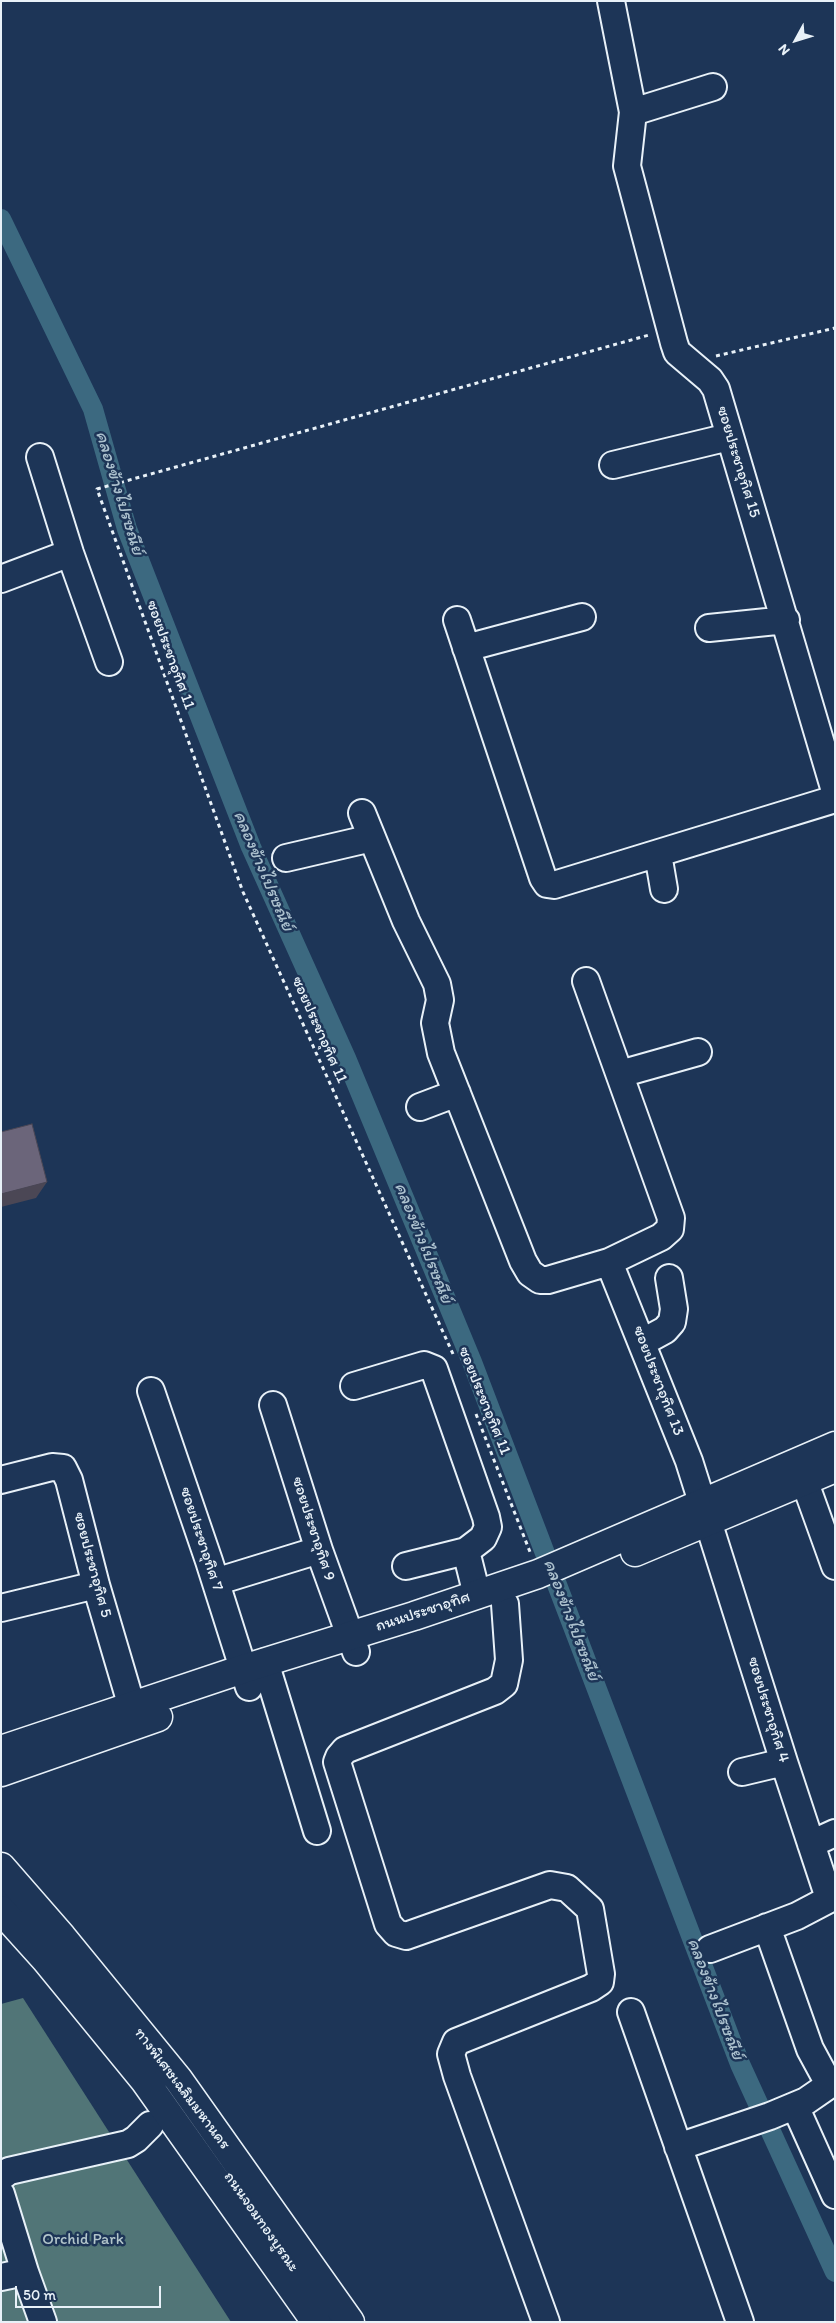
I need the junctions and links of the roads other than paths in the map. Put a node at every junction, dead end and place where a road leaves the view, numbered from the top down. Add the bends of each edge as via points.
1 (611, 1) edge
2 (712, 87) dead end
3 (633, 112) junction
4 (729, 437) junction
5 (40, 457) dead end
6 (613, 465) dead end
7 (70, 553) junction
8 (1, 578) edge
9 (582, 617) dead end
10 (456, 620) dead end
11 (786, 620) junction
12 (709, 628) dead end
13 (466, 648) junction
14 (110, 662) dead end
15 (835, 791) edge
16 (835, 799) edge
17 (362, 813) dead end
18 (372, 838) junction
19 (658, 854) junction
20 (286, 858) dead end
21 (664, 889) dead end
22 (586, 980) dead end
23 (698, 1052) dead end
24 (620, 1074) junction
25 (457, 1093) junction
26 (420, 1106) dead end
27 (609, 1262) junction
28 (669, 1278) dead end
29 (643, 1342) junction
30 (354, 1386) dead end
31 (150, 1391) dead end
32 (273, 1405) dead end
33 (835, 1446) edge
34 (835, 1468) edge
35 (1, 1480) edge
36 (804, 1480) junction
37 (706, 1512) junction
38 (319, 1550) junction
39 (466, 1551) junction
40 (406, 1566) dead end
41 (835, 1566) edge
42 (554, 1577) junction
43 (228, 1578) dead end
44 (96, 1585) junction
45 (477, 1595) junction
46 (505, 1604) junction
47 (1, 1608) edge
48 (353, 1644) junction
49 (257, 1674) junction
50 (134, 1715) junction
51 (1, 1750) edge
52 (784, 1762) junction
53 (1, 1772) edge
54 (742, 1772) dead end
55 (317, 1831) dead end
56 (835, 1833) edge
57 (811, 1844) junction
58 (1, 1866) edge
59 (1, 1890) edge
60 (832, 1897) edge
61 (1, 1910) edge
62 (767, 1927) junction
63 (710, 1949) dead end
64 (631, 2012) dead end
65 (832, 2082) edge
66 (795, 2106) junction
67 (150, 2125) dead end
68 (678, 2147) junction
69 (1, 2177) edge
70 (1, 2194) edge
71 (835, 2195) edge
72 (13, 2275) edge
73 (43, 2322) edge
74 (316, 2322) edge
75 (332, 2322) edge
76 (350, 2322) edge
77 (546, 2322) edge
78 (740, 2322) edge

1 - 3 street, ซอยประชาอุทิศ 15
2 - 3 street
3 - 4 street, ซอยประชาอุทิศ 15 via 627,166 670,329 677,352 716,389
4 - 6 street
4 - 11 street, ซอยประชาอุทิศ 15
5 - 7 street
7 - 8 street
7 - 14 street
9 - 13 street
10 - 13 street
11 - 12 street
11 - 15 street, ซอยประชาอุทิศ 15
13 - 19 street via 504,728 547,884 554,885
16 - 19 street
17 - 18 street
18 - 20 street
18 - 25 street via 406,921 437,984 440,1000 436,1035
19 - 21 street
22 - 24 street
23 - 24 street
24 - 27 street via 671,1218 670,1229 661,1237
25 - 26 street
25 - 27 street via 530,1273 540,1280 548,1280
27 - 29 street, ซอยประชาอุทิศ 13
28 - 29 street via 674,1309 672,1322 665,1330
29 - 37 street, ซอยประชาอุทิศ 13
30 - 39 street via 424,1365 434,1369 488,1527 483,1538
31 - 49 street, ซอยประชาอุทิศ 7 via 209,1562
32 - 38 street, ซอยประชาอุทิศ 9
33 - 37 main road, ถนนประชาอุทิศ
34 - 36 main road, ถนนประชาอุทิศ
35 - 44 street, ซอยประชาอุทิศ 5 via 52,1467 63,1468 69,1480
36 - 37 main road, ถนนประชาอุทิศ
36 - 41 street
37 - 42 main road, ถนนประชาอุทิศ
37 - 52 street, ซอยประชาอุทิศ 4
38 - 43 street
38 - 48 street, ซอยประชาอุทิศ 9
39 - 40 street
39 - 45 street
42 - 45 main road, ถนนประชาอุทิศ
42 - 46 main road, ถนนประชาอุทิศ
44 - 47 street
44 - 50 street, ซอยประชาอุทิศ 5
45 - 48 main road, ถนนประชาอุทิศ
46 - 48 main road, ถนนประชาอุทิศ
46 - 77 street via 509,1660 504,1684 495,1691 345,1750 337,1762 388,1924 396,1933 406,1936 550,1885 567,1888 590,1910 600,1982 456,2042 451,2054
48 - 49 main road, ถนนประชาอุทิศ
49 - 50 main road, ถนนประชาอุทิศ
49 - 55 street, ซอยประชาอุทิศ 7
50 - 51 main road, ถนนประชาอุทิศ
50 - 53 main road, ถนนประชาอุทิศ
52 - 54 street
52 - 57 street, ซอยประชาอุทิศ 4
56 - 57 street
57 - 60 street, ซอยประชาอุทิศ 4
58 - 76 main road, ทางพิเศษเฉลิมมหานคร via 178,2080
59 - 75 street, ถนนจอมทองบูรณะ via 148,2065
60 - 62 street via 797,1916
61 - 74 main road, ทางพิเศษเฉลิมมหานคร via 145,2081
62 - 63 street
62 - 65 street via 810,2049
64 - 68 street
65 - 66 street
66 - 68 street
66 - 71 street
67 - 69 street via 128,2144 9,2171
68 - 78 street
70 - 72 street
72 - 73 street

